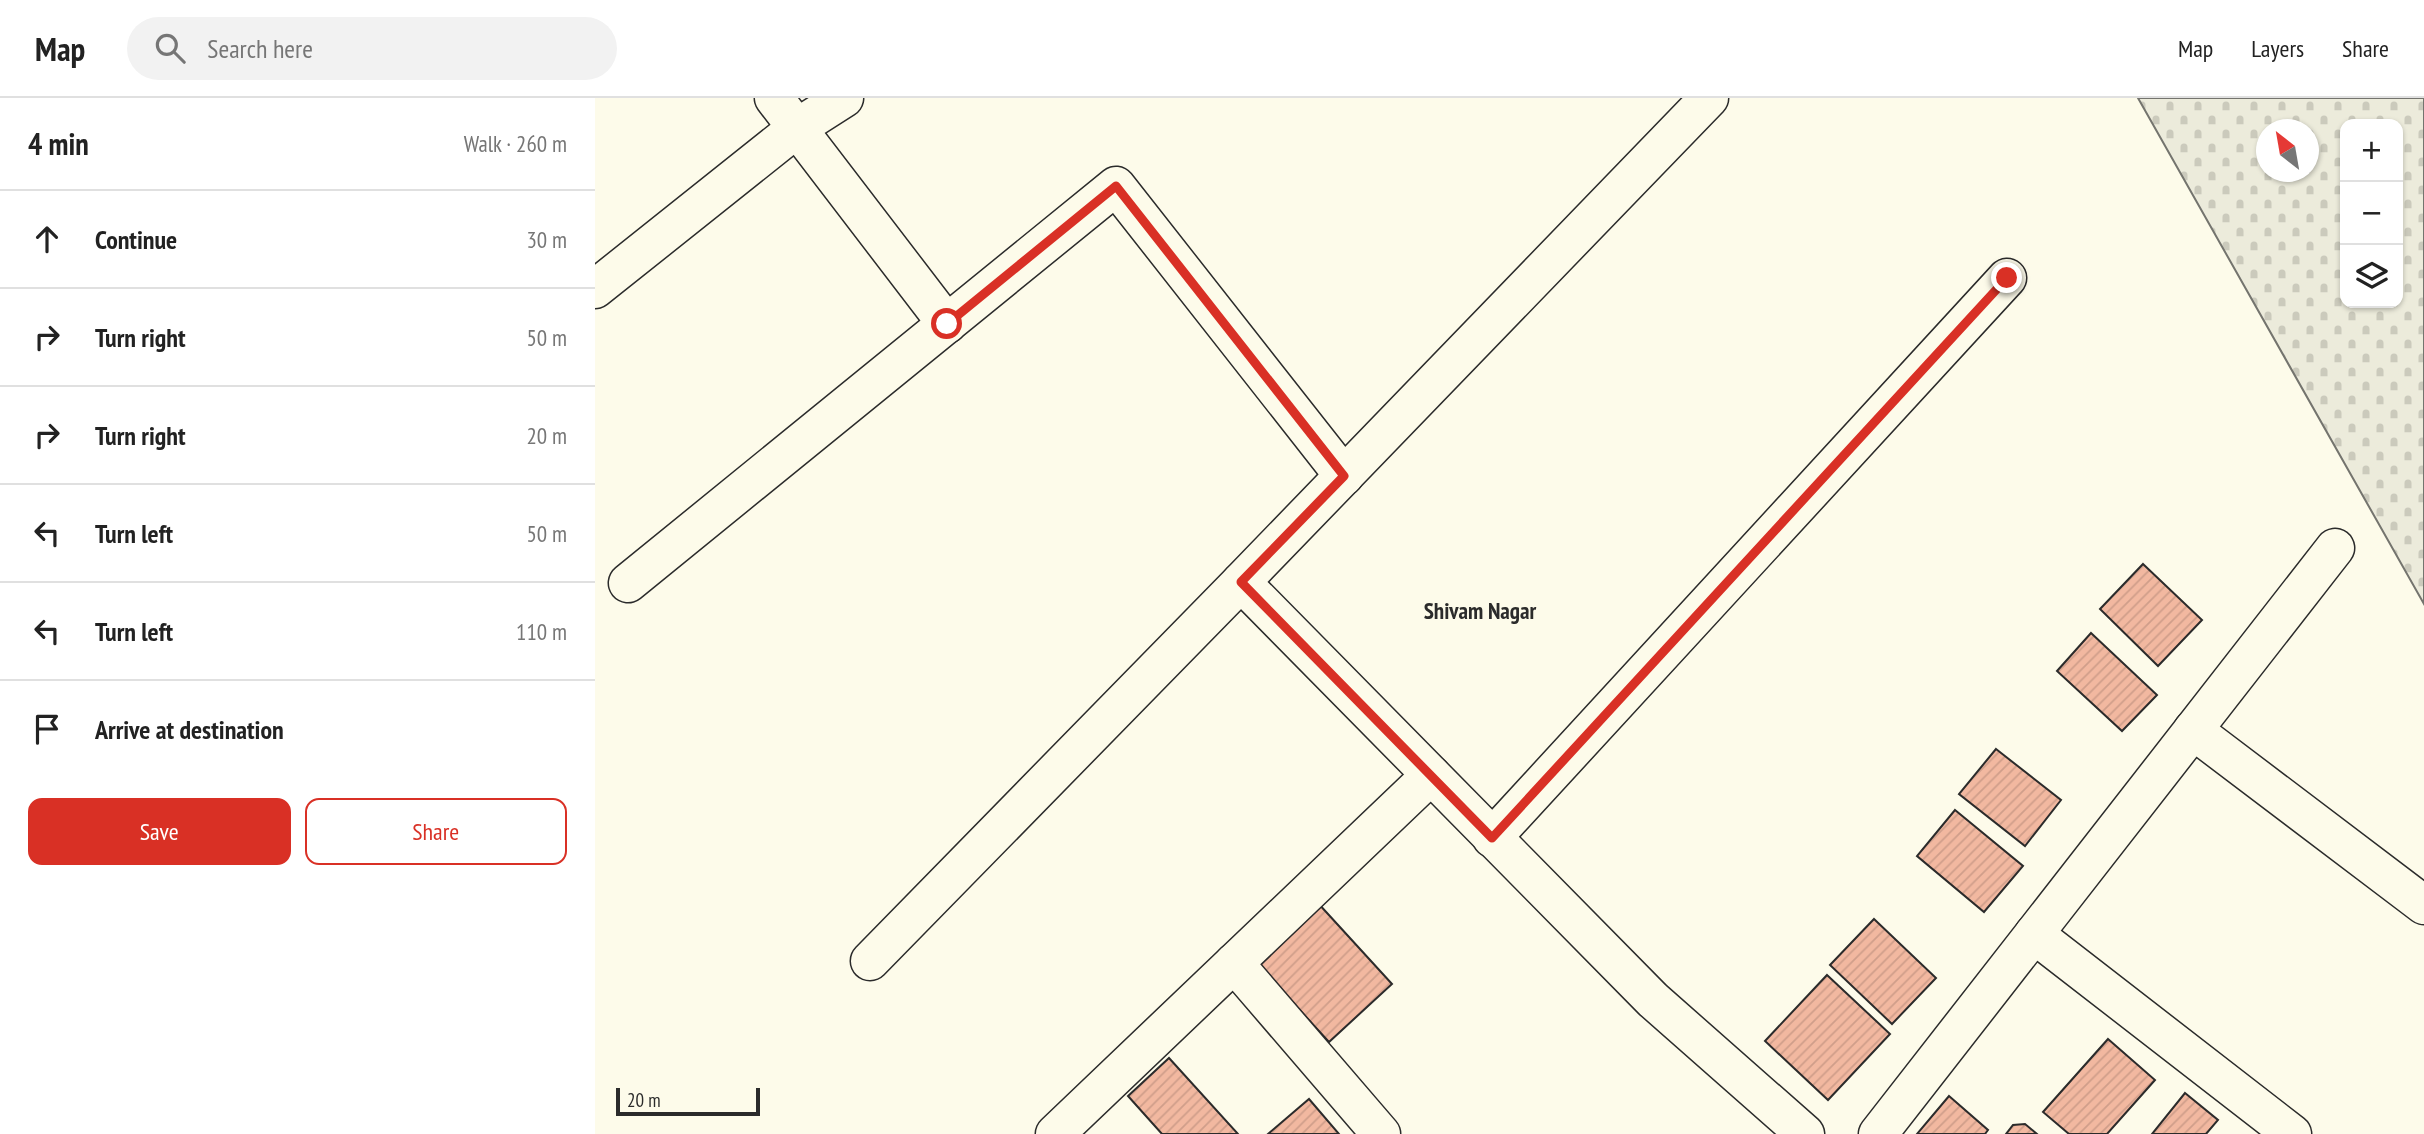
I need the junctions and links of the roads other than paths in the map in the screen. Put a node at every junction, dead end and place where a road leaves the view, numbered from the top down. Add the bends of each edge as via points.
1 (773, 98) edge
2 (844, 98) edge
3 (1709, 98) edge
4 (797, 128) junction
5 (2007, 278) dead end
6 (595, 289) edge
7 (947, 324) junction
8 (1344, 476) junction
9 (2335, 548) dead end
10 (1241, 582) junction
11 (628, 583) dead end
12 (2193, 730) junction
13 (1431, 775) junction
14 (1492, 838) junction
15 (2424, 905) edge
16 (2034, 933) junction
17 (870, 961) dead end
18 (1234, 963) junction
19 (1055, 1134) edge
20 (1381, 1134) edge
21 (1805, 1134) edge
22 (1878, 1134) edge
23 (2292, 1134) edge

1 - 4 street
2 - 4 street
3 - 8 street
4 - 6 street
4 - 7 street
5 - 14 street
7 - 8 street via 1116,186
7 - 11 street
8 - 10 street
9 - 12 street
10 - 13 street
10 - 17 street
12 - 15 street
12 - 16 street
13 - 14 street
13 - 18 street
14 - 21 street via 1653,1000
16 - 22 street
16 - 23 street
18 - 19 street
18 - 20 street

